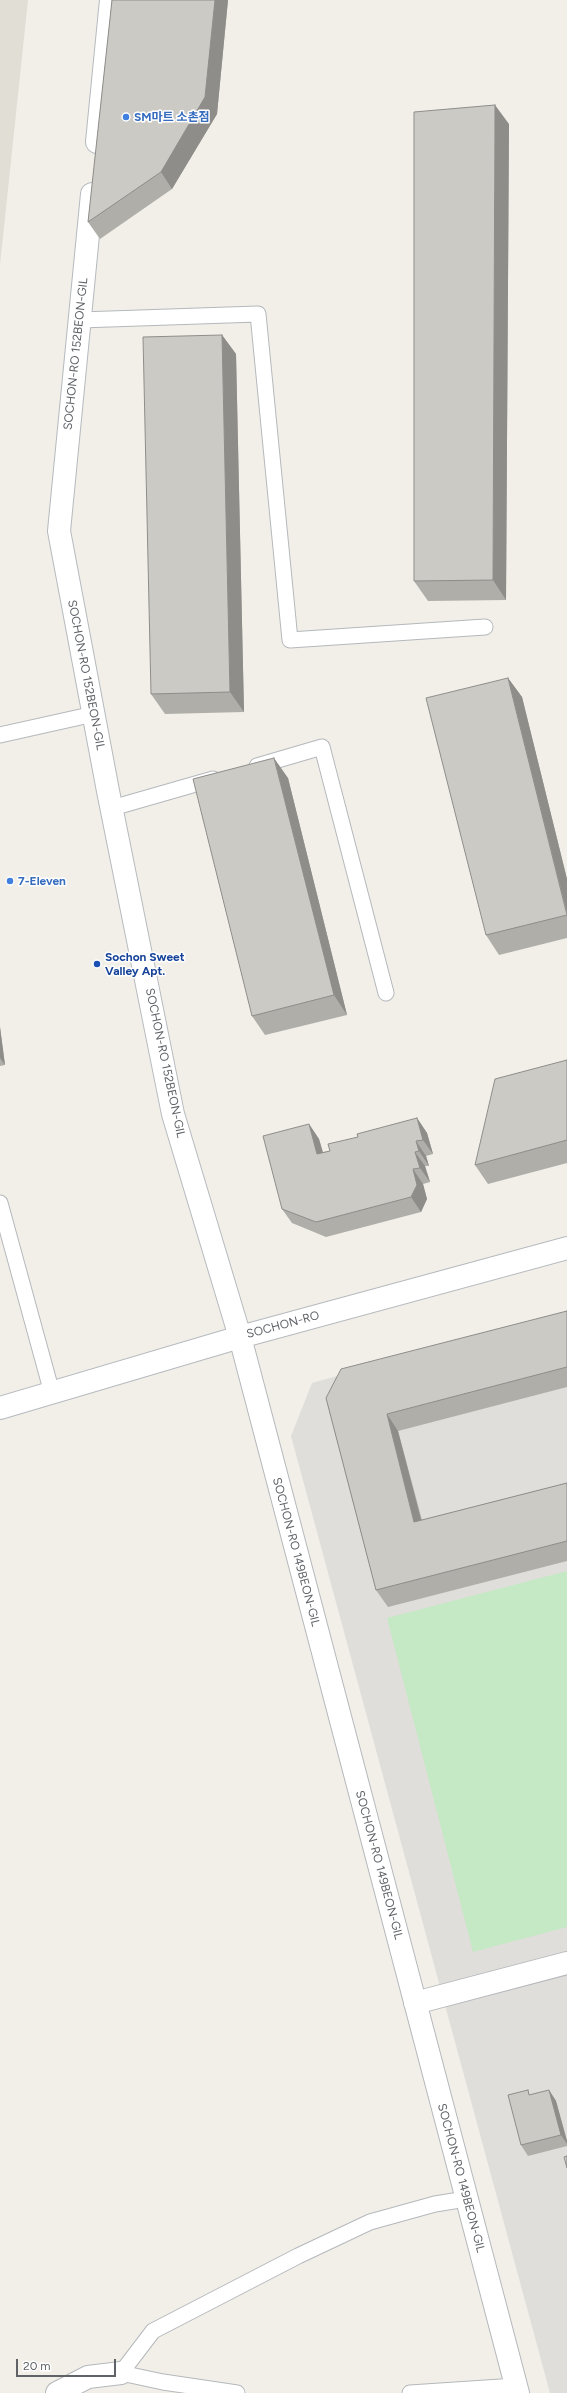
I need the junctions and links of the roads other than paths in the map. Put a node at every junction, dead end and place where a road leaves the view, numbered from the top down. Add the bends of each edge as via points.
1 (111, 0) edge
2 (80, 320) junction
3 (485, 627) dead end
4 (94, 714) junction
5 (0, 735) edge
6 (239, 771) edge
7 (224, 776) edge
8 (112, 808) junction
9 (386, 993) dead end
10 (0, 1203) edge
11 (567, 1248) edge
12 (240, 1337) junction
13 (52, 1393) junction
14 (0, 1408) edge
15 (567, 1963) edge
16 (415, 2003) junction
17 (466, 2199) junction
18 (121, 2373) junction
19 (517, 2389) edge
20 (57, 2393) edge
21 (237, 2393) edge
22 (410, 2393) edge

1 - 2 street, SOCHON-RO 152BEON-GIL
2 - 3 lane via 258,314 290,640
2 - 4 street, SOCHON-RO 152BEON-GIL via 59,531
4 - 5 lane
4 - 8 street, SOCHON-RO 152BEON-GIL
6 - 9 lane via 322,748
7 - 8 lane
8 - 12 street, SOCHON-RO 152BEON-GIL via 173,1114
10 - 13 lane
11 - 12 street, SOCHON-RO
12 - 13 street, SOCHON-RO
12 - 16 street, SOCHON-RO 149BEON-GIL
13 - 14 street, SOCHON-RO
15 - 16 street
16 - 17 street, SOCHON-RO 149BEON-GIL
17 - 18 lane via 435,2204 370,2222 298,2256 153,2332
17 - 19 street, SOCHON-RO 149BEON-GIL
18 - 20 street via 88,2377
18 - 21 lane
19 - 22 lane

